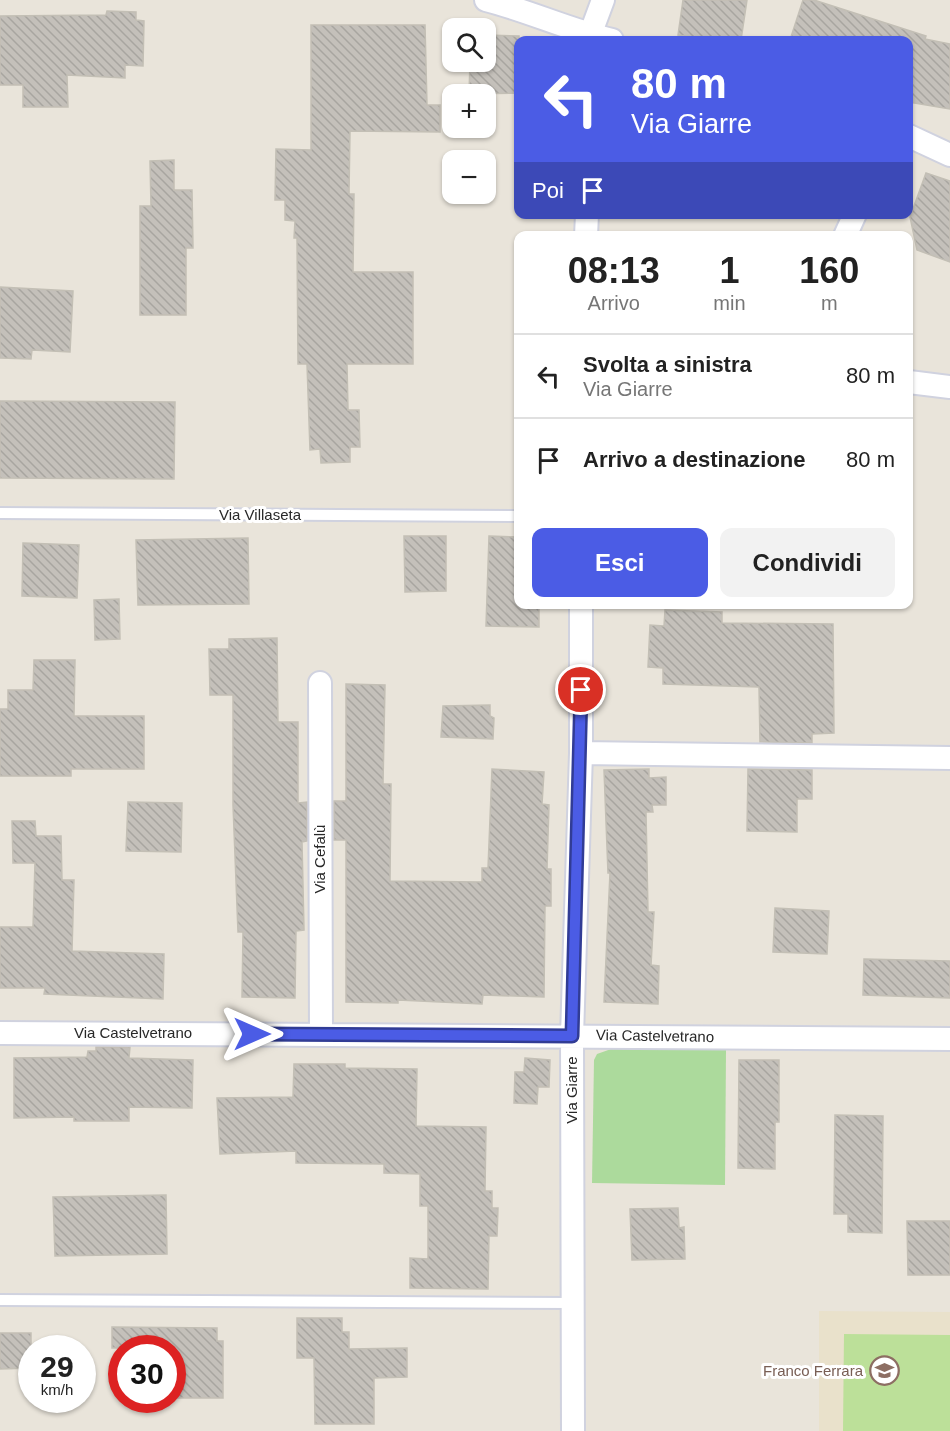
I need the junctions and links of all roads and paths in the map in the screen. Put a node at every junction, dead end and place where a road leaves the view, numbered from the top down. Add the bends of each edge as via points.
1 (486, 0) edge
2 (603, 0) edge
3 (589, 36) edge
4 (597, 36) edge
5 (913, 138) edge
6 (950, 154) edge
7 (913, 382) edge
8 (950, 387) edge
9 (0, 513) edge
10 (514, 516) edge
11 (582, 609) edge
12 (320, 683) dead end
13 (580, 753) junction
14 (950, 758) edge
15 (0, 1033) edge
16 (321, 1034) junction
17 (572, 1036) junction
18 (950, 1039) edge
19 (0, 1300) edge
20 (573, 1303) junction
21 (573, 1431) edge

1 - 3 street
2 - 4 street
5 - 6 street
7 - 8 street
9 - 10 lane, Via Villaseta
11 - 13 street, Via Giarre
12 - 16 street, Via Cefalù
13 - 14 street
13 - 17 street, Via Giarre
15 - 16 street, Via Castelvetrano
16 - 17 street, Via Castelvetrano
17 - 18 street, Via Castelvetrano
17 - 20 street, Via Giarre
19 - 20 lane
20 - 21 street, Via Giarre

